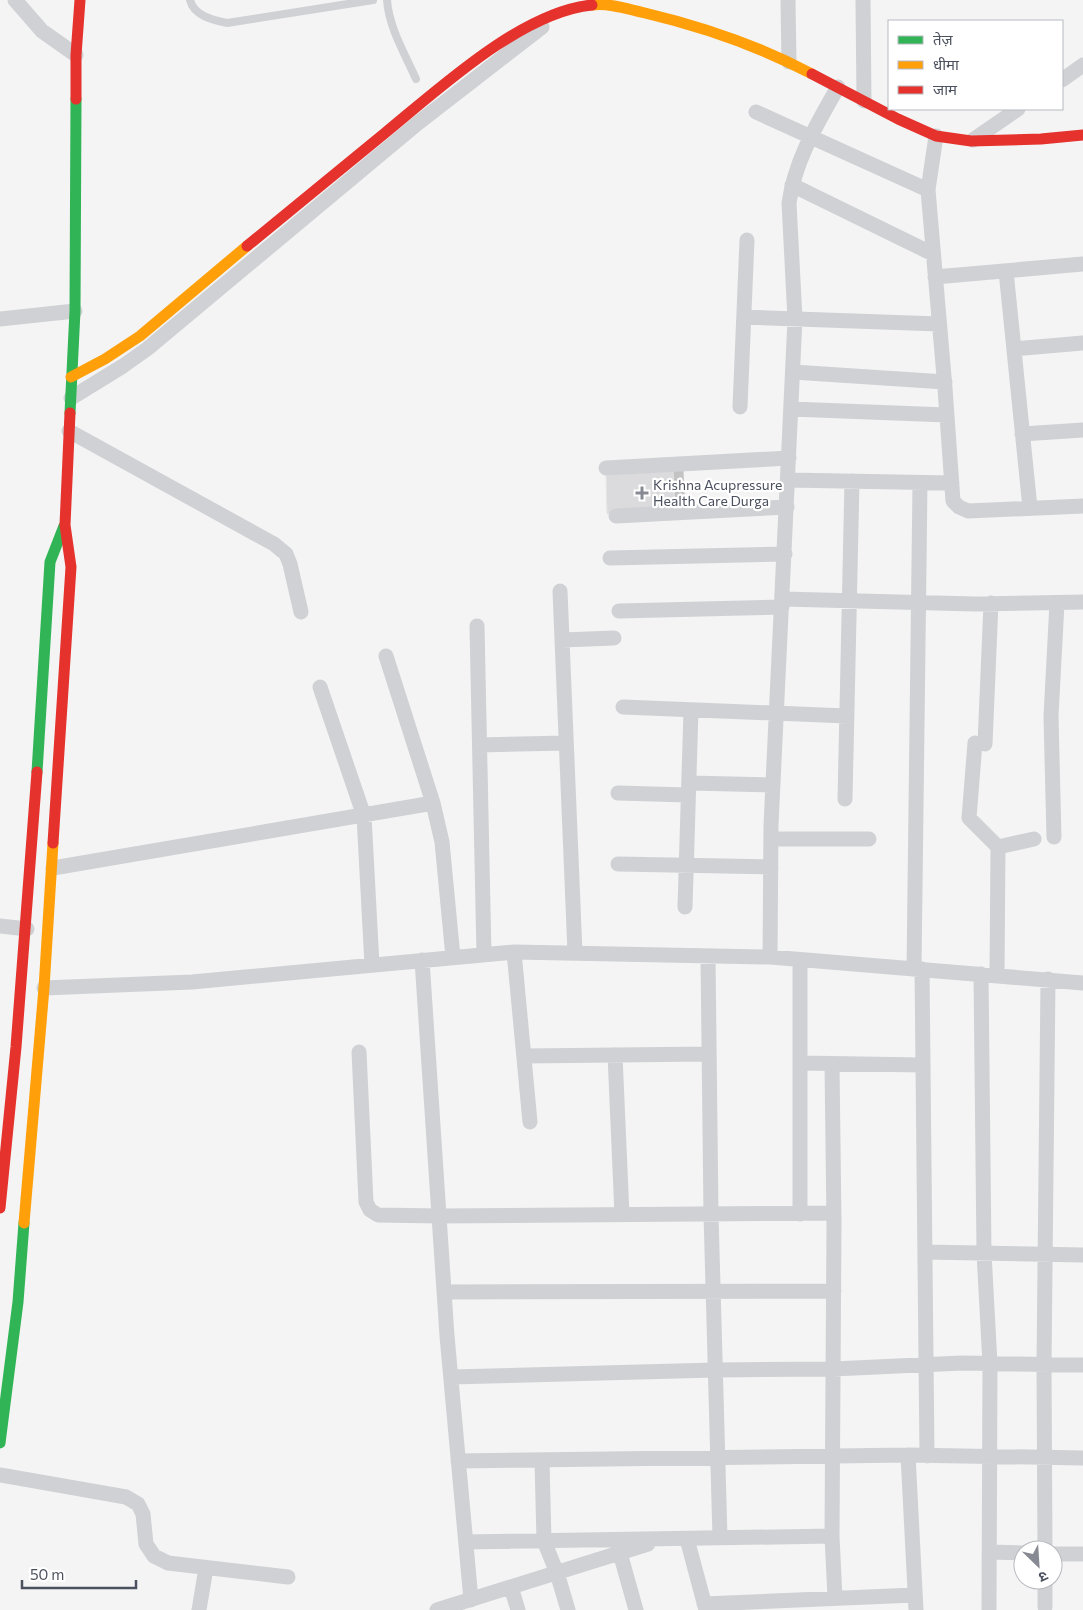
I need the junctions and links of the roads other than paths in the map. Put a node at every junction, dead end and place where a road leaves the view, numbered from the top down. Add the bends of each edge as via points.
1 (15, 0) edge
2 (80, 0) edge
3 (190, 0) edge
4 (373, 0) edge
5 (387, 0) edge
6 (788, 0) edge
7 (863, 0) edge
8 (605, 2) edge
9 (554, 15) junction
10 (76, 55) junction
11 (789, 62) junction
12 (1083, 65) edge
13 (416, 79) dead end
14 (1063, 79) edge
15 (838, 87) junction
16 (864, 101) junction
17 (1016, 110) edge
18 (756, 112) dead end
19 (1083, 135) edge
20 (810, 136) junction
21 (936, 136) junction
22 (971, 140) junction
23 (792, 185) junction
24 (928, 190) junction
25 (746, 240) dead end
26 (933, 254) junction
27 (1083, 264) edge
28 (1006, 271) junction
29 (935, 277) junction
30 (75, 311) junction
31 (744, 317) junction
32 (0, 319) edge
33 (795, 319) junction
34 (939, 324) junction
35 (1083, 343) edge
36 (1014, 349) junction
37 (793, 372) junction
38 (71, 377) junction
39 (945, 382) junction
40 (70, 398) junction
41 (740, 407) dead end
42 (791, 410) junction
43 (947, 415) junction
44 (69, 430) junction
45 (1083, 430) edge
46 (1022, 434) junction
47 (789, 458) junction
48 (606, 468) dead end
49 (788, 480) junction
50 (852, 481) junction
51 (920, 483) junction
52 (952, 484) junction
53 (1083, 506) edge
54 (787, 507) junction
55 (1030, 508) junction
56 (616, 516) dead end
57 (64, 525) junction
58 (785, 554) junction
59 (610, 558) dead end
60 (560, 591) dead end
61 (848, 601) junction
62 (920, 602) junction
63 (1083, 602) edge
64 (782, 603) junction
65 (991, 603) junction
66 (1057, 603) junction
67 (619, 611) dead end
68 (301, 612) dead end
69 (477, 626) dead end
70 (614, 638) dead end
71 (562, 640) junction
72 (386, 656) dead end
73 (320, 686) dead end
74 (623, 707) dead end
75 (690, 710) junction
76 (777, 713) junction
77 (847, 716) junction
78 (566, 743) junction
79 (480, 745) junction
80 (773, 785) junction
81 (688, 789) junction
82 (618, 793) dead end
83 (845, 799) dead end
84 (433, 803) junction
85 (364, 816) junction
86 (1054, 837) dead end
87 (771, 839) junction
88 (869, 839) dead end
89 (1034, 839) dead end
90 (998, 847) junction
91 (618, 864) dead end
92 (686, 865) junction
93 (771, 867) junction
94 (53, 868) junction
95 (685, 908) dead end
96 (0, 926) edge
97 (27, 929) junction
98 (514, 952) junction
99 (575, 953) junction
100 (484, 954) junction
101 (708, 956) junction
102 (453, 957) junction
103 (770, 957) junction
104 (422, 960) junction
105 (800, 960) junction
106 (372, 965) junction
107 (918, 969) junction
108 (981, 974) junction
109 (997, 975) junction
110 (1048, 979) junction
111 (1083, 983) edge
112 (44, 988) junction
113 (359, 1052) dead end
114 (709, 1054) junction
115 (615, 1055) junction
116 (524, 1056) junction
117 (800, 1063) junction
118 (832, 1064) junction
119 (923, 1065) junction
120 (530, 1122) dead end
121 (5, 1126) edge
122 (0, 1208) edge
123 (834, 1213) junction
124 (711, 1214) junction
125 (800, 1214) junction
126 (622, 1215) junction
127 (439, 1216) junction
128 (925, 1252) junction
129 (984, 1253) junction
130 (1045, 1254) junction
131 (1083, 1255) edge
132 (834, 1291) junction
133 (444, 1292) junction
134 (713, 1293) junction
135 (990, 1364) junction
136 (1044, 1364) junction
137 (927, 1365) junction
138 (1083, 1365) edge
139 (833, 1369) junction
140 (715, 1370) junction
141 (451, 1378) junction
142 (0, 1443) edge
143 (908, 1455) junction
144 (832, 1456) junction
145 (928, 1456) junction
146 (989, 1456) junction
147 (718, 1457) junction
148 (1046, 1458) junction
149 (1083, 1458) edge
150 (542, 1460) junction
151 (458, 1461) junction
152 (0, 1475) edge
153 (832, 1536) junction
154 (720, 1538) junction
155 (687, 1539) junction
156 (664, 1540) junction
157 (1045, 1540) edge
158 (544, 1541) junction
159 (466, 1542) junction
160 (989, 1552) junction
161 (620, 1553) junction
162 (1013, 1553) edge
163 (1063, 1554) edge
164 (1083, 1554) edge
165 (206, 1568) junction
166 (557, 1573) junction
167 (288, 1577) dead end
168 (511, 1587) junction
169 (1045, 1590) edge
170 (835, 1598) junction
171 (471, 1600) junction
172 (915, 1602) edge
173 (705, 1607) edge
174 (1045, 1607) dead end
175 (447, 1609) edge
176 (199, 1610) edge
177 (518, 1610) edge
178 (568, 1610) edge
179 (636, 1610) edge
180 (989, 1610) edge

1 - 10 street via 42,31
2 - 10 main road
3 - 4 lane via 197,12 227,23
5 - 13 lane via 394,28
6 - 11 street
7 - 16 street
8 - 9 main road
8 - 11 main road via 742,41
9 - 38 main road via 520,30 451,79 140,336
9 - 40 street via 418,123 146,349
10 - 30 main road
11 - 15 main road
12 - 14 street
15 - 16 main road
15 - 20 street
16 - 21 main road
17 - 22 street
18 - 20 street
19 - 22 main road
20 - 23 street
20 - 24 street
21 - 22 main road
21 - 24 street
23 - 26 street
23 - 33 street
24 - 26 street
25 - 31 street
26 - 29 street
27 - 28 street
28 - 29 street
28 - 36 street
29 - 34 street
30 - 32 street
30 - 38 main road
31 - 33 street
31 - 41 street
33 - 34 street
33 - 37 street
34 - 39 street
35 - 36 street
36 - 46 street
37 - 39 street
37 - 42 street
38 - 40 main road
39 - 43 street
40 - 44 main road
42 - 43 street
42 - 47 street
43 - 52 street
44 - 57 main road
44 - 68 street via 274,544 286,554 290,564
45 - 46 street
46 - 55 street
47 - 48 street
47 - 49 street
49 - 50 street
49 - 54 street
50 - 51 street
50 - 61 street
51 - 52 street
51 - 62 street
52 - 55 street via 953,501 968,512
53 - 55 street
54 - 56 street
54 - 58 street
57 - 94 main road via 72,566
57 - 97 main road via 50,562
58 - 59 street
58 - 64 street
60 - 71 street
61 - 62 street
61 - 64 street
61 - 77 street
62 - 65 street
62 - 107 street
63 - 66 street
64 - 67 street
64 - 76 street
65 - 66 street
65 - 90 street via 980,744 969,818
66 - 86 street via 1050,716
69 - 79 street
70 - 71 street
71 - 78 street
72 - 84 street
73 - 85 street
74 - 75 street
75 - 76 street
75 - 81 street
76 - 77 street
76 - 80 street
77 - 83 street
78 - 79 street
78 - 99 street
79 - 100 street
80 - 81 street
80 - 87 street
81 - 82 street
81 - 92 street
84 - 85 street
84 - 102 street via 442,842
85 - 94 street
85 - 106 street
87 - 88 street
87 - 93 street
89 - 90 street
90 - 109 street
91 - 92 street
92 - 93 street
92 - 95 street
93 - 103 street
94 - 112 main road
96 - 97 street
97 - 121 main road
98 - 99 street
98 - 100 street
98 - 116 street
99 - 101 street
100 - 102 street
101 - 103 street
101 - 114 street
102 - 104 street
103 - 105 street
104 - 106 street
104 - 127 street
105 - 107 street
105 - 117 street
106 - 112 street via 192,982
107 - 108 street
107 - 119 street
108 - 109 street
108 - 129 street
109 - 110 street
110 - 111 street
110 - 130 street
112 - 142 main road via 18,1302
113 - 127 street via 366,1202 378,1215
114 - 115 street
114 - 124 street
115 - 116 street
115 - 126 street
116 - 120 street
117 - 118 street
117 - 125 street
118 - 119 street
118 - 123 street
119 - 128 street
121 - 122 main road
123 - 125 street
123 - 132 street
124 - 125 street
124 - 126 street
124 - 134 street
126 - 127 street
127 - 133 street
128 - 129 street
128 - 137 street
129 - 130 street
129 - 135 street
130 - 131 street
130 - 136 street
132 - 134 street
132 - 139 street
133 - 134 street
133 - 141 street
134 - 140 street
135 - 136 street
135 - 137 street
135 - 146 street
136 - 138 street
136 - 148 street
137 - 139 street
137 - 145 street
139 - 140 street
139 - 144 street
140 - 141 street
140 - 147 street
141 - 151 street
143 - 144 street
143 - 145 street
143 - 172 street
144 - 147 street
144 - 153 street
145 - 146 street
146 - 148 street
146 - 160 street
147 - 150 street
147 - 154 street
148 - 149 street
148 - 157 street
150 - 151 street
150 - 158 street
151 - 159 street
152 - 165 street via 126,1498 138,1504 143,1514 146,1544 154,1556 168,1564
153 - 154 street
153 - 170 street
154 - 155 street
155 - 156 street
155 - 173 street
156 - 158 street
156 - 161 street
158 - 159 street
158 - 166 street
159 - 171 street
160 - 162 street
160 - 180 street
161 - 166 street
161 - 179 street
163 - 164 street
165 - 167 street
165 - 176 street
166 - 168 street
166 - 178 street
168 - 171 street
168 - 177 street
169 - 174 street
170 - 172 street
170 - 173 street
171 - 175 street

